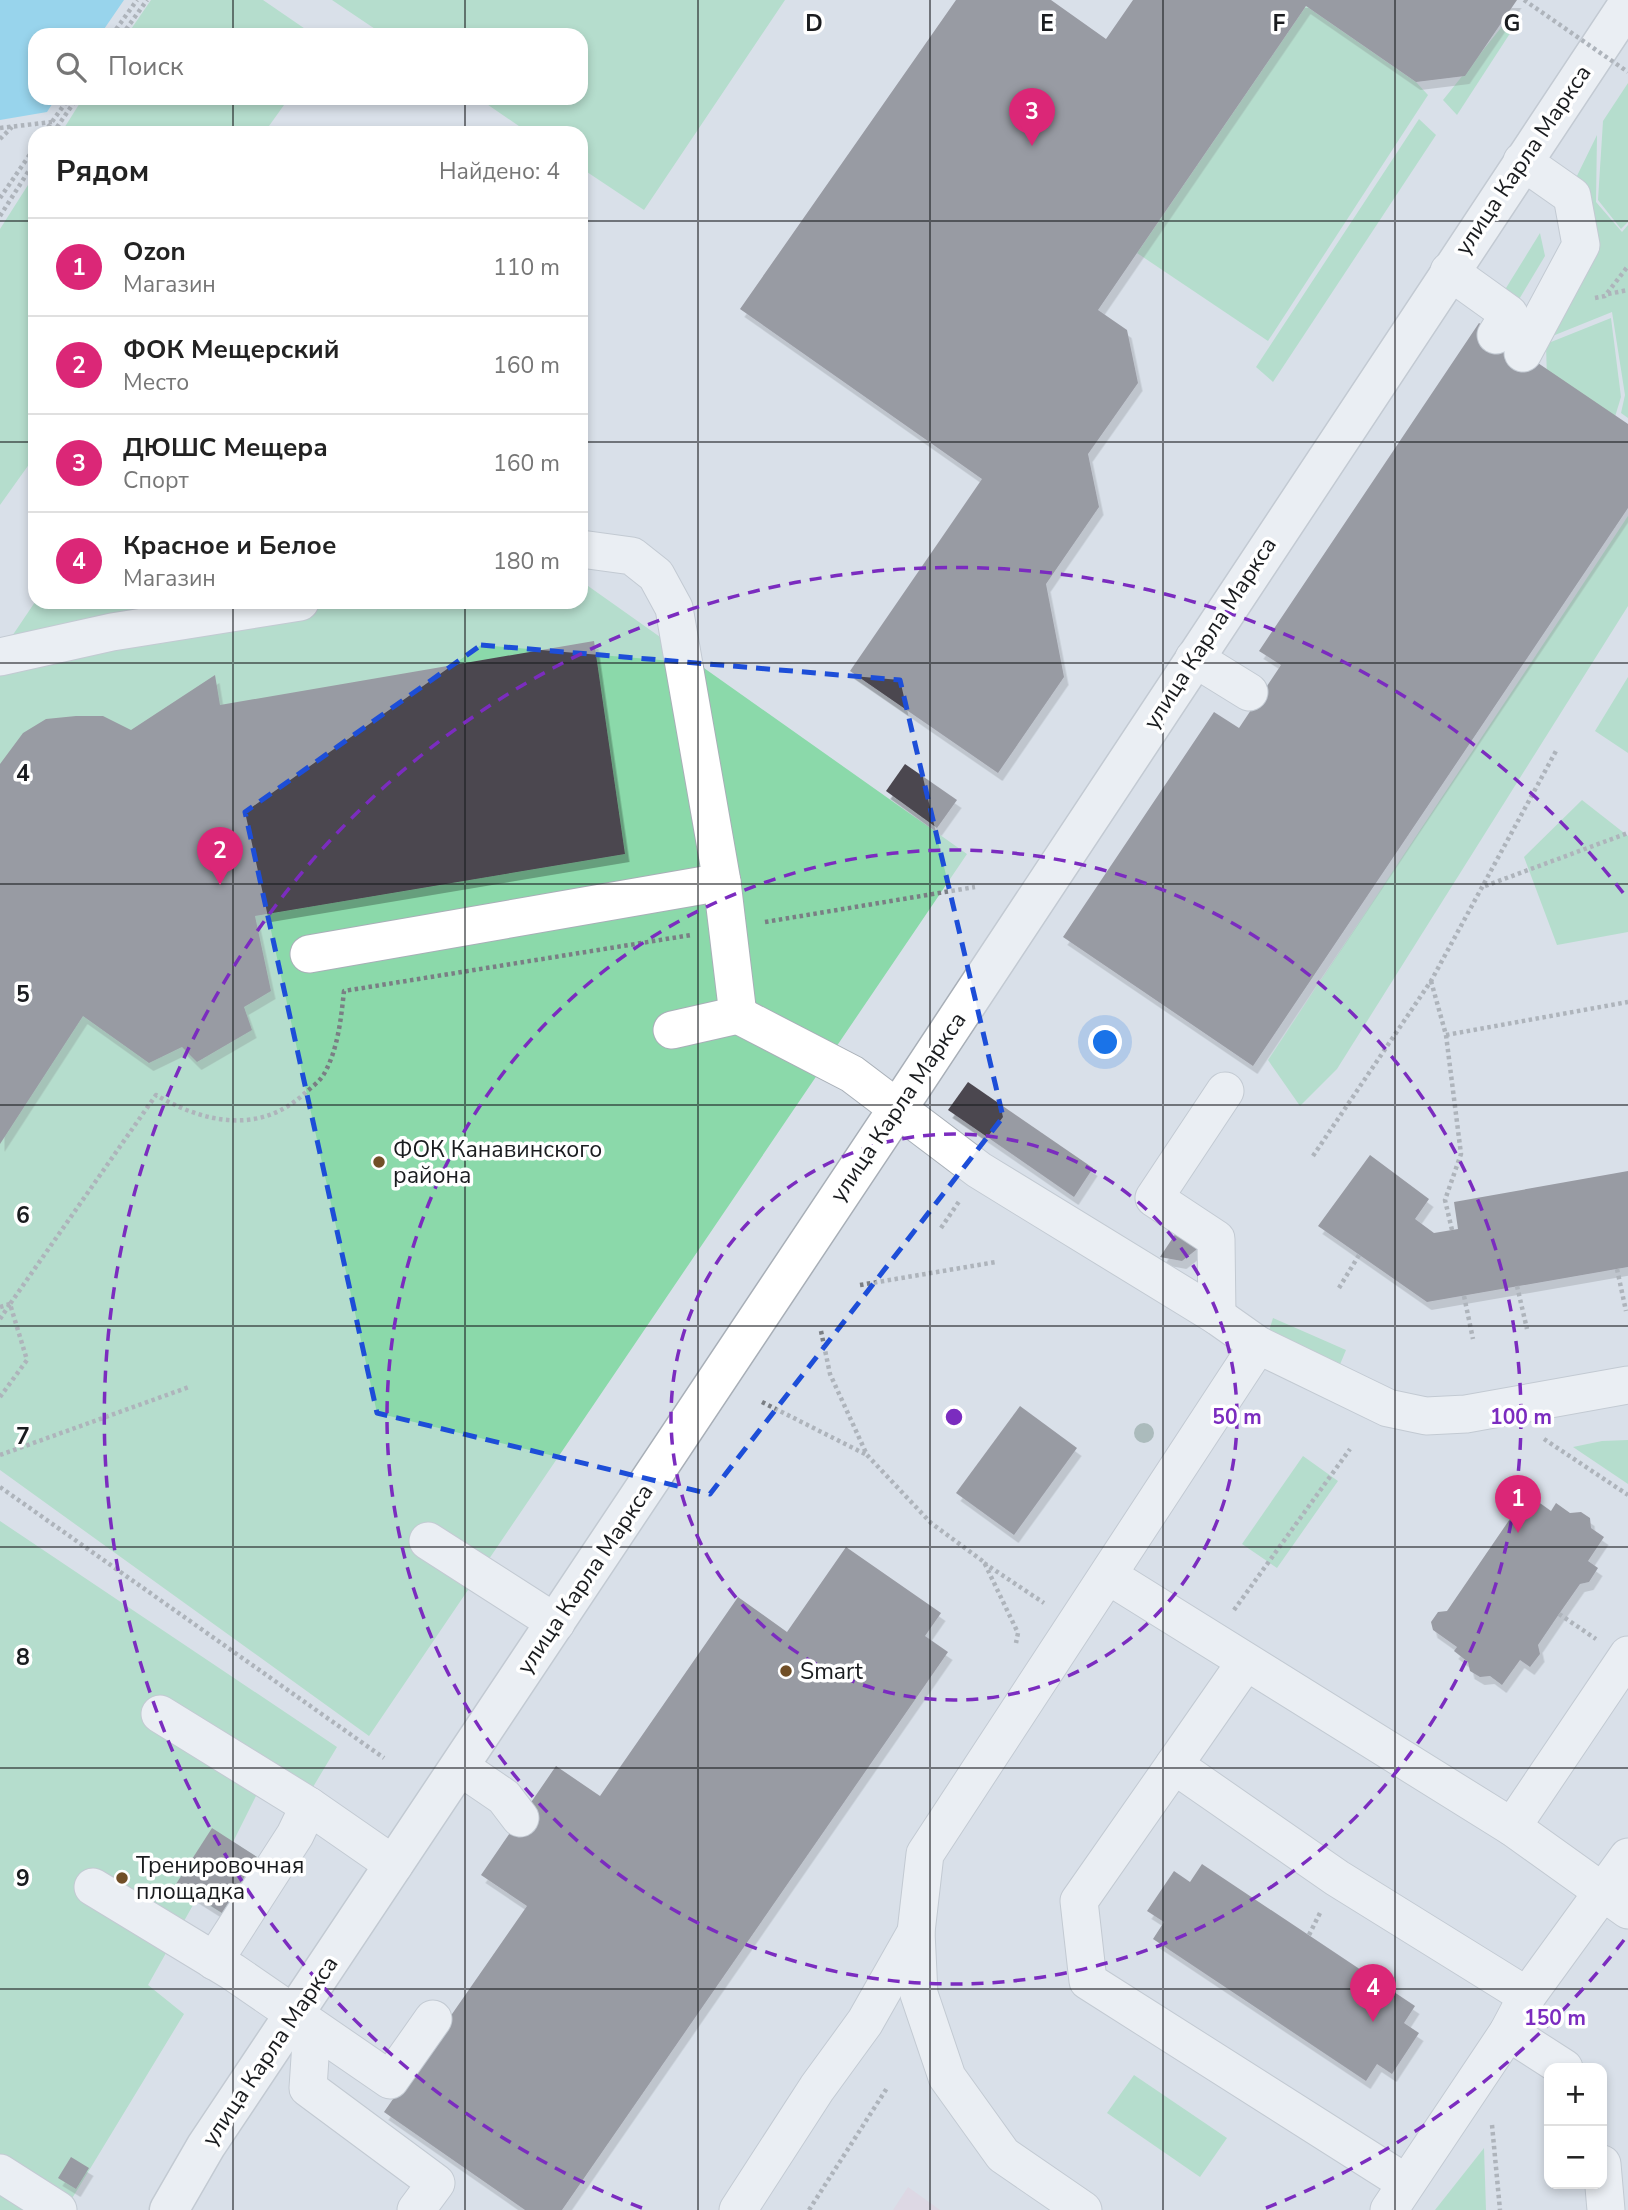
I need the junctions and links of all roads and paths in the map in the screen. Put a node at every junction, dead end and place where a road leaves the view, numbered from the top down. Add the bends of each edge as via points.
1 (136, 0) edge
2 (147, 0) edge
3 (1524, 0) edge
4 (1628, 4) edge
5 (117, 28) edge
6 (127, 28) edge
7 (1628, 72) edge
8 (63, 105) edge
9 (72, 105) edge
10 (52, 122) junction
11 (14, 126) junction
12 (49, 126) edge
13 (58, 126) edge
14 (0, 128) edge
15 (0, 139) edge
16 (28, 157) edge
17 (1522, 161) junction
18 (28, 172) edge
19 (0, 198) edge
20 (0, 216) edge
21 (1449, 271) junction
22 (1628, 290) edge
23 (1607, 294) dead end
24 (588, 550) edge
25 (256, 609) edge
26 (0, 657) edge
27 (1194, 658) junction
28 (1249, 692) dead end
29 (1556, 751) dead end
30 (1628, 833) edge
31 (722, 881) junction
32 (1484, 886) junction
33 (975, 887) dead end
34 (729, 929) junction
35 (309, 954) dead end
36 (1431, 981) junction
37 (1628, 1002) edge
38 (738, 1015) junction
39 (672, 1030) dead end
40 (1446, 1035) junction
41 (1225, 1091) dead end
42 (898, 1108) junction
43 (1313, 1156) dead end
44 (1452, 1230) dead end
45 (1359, 1255) dead end
46 (996, 1262) dead end
47 (1618, 1269) dead end
48 (860, 1285) dead end
49 (1517, 1286) dead end
50 (1339, 1288) dead end
51 (1464, 1296) dead end
52 (10, 1304) junction
53 (0, 1307) edge
54 (1626, 1311) dead end
55 (1217, 1316) junction
56 (0, 1319) edge
57 (1527, 1329) dead end
58 (821, 1331) dead end
59 (1473, 1339) dead end
60 (1258, 1345) junction
61 (1628, 1385) edge
62 (188, 1387) dead end
63 (0, 1397) edge
64 (762, 1402) dead end
65 (1536, 1434) dead end
66 (1350, 1449) dead end
67 (0, 1455) edge
68 (867, 1455) junction
69 (0, 1487) edge
70 (1628, 1495) edge
71 (428, 1541) dead end
72 (984, 1562) junction
73 (1109, 1576) junction
74 (556, 1623) junction
75 (1075, 1625) junction
76 (1211, 1642) junction
77 (1015, 1646) dead end
78 (1628, 1655) edge
79 (1245, 1663) junction
80 (160, 1714) dead end
81 (384, 1758) dead end
82 (1174, 1765) junction
83 (460, 1767) junction
84 (309, 1805) junction
85 (520, 1818) dead end
86 (1512, 1827) junction
87 (1628, 1857) edge
88 (394, 1865) junction
89 (93, 1887) dead end
90 (1615, 1902) edge
91 (916, 1932) junction
92 (214, 1961) junction
93 (1527, 1996) junction
94 (433, 2019) dead end
95 (304, 2021) junction
96 (1508, 2032) junction
97 (1556, 2063) edge
98 (1487, 2064) junction
99 (887, 2088) dead end
100 (0, 2173) edge
101 (1604, 2189) edge
102 (1398, 2197) edge
103 (58, 2210) edge
104 (169, 2210) edge
105 (416, 2210) edge
106 (738, 2210) edge
107 (809, 2210) edge
108 (1083, 2210) edge
109 (1500, 2210) edge
110 (1606, 2210) edge

1 - 5 path
2 - 6 path
3 - 7 path, bridge
4 - 17 main road, улица Карла Маркса
8 - 10 path
9 - 13 path
10 - 11 path
10 - 12 path
11 - 14 path
11 - 15 path
16 - 19 path
17 - 21 main road, улица Карла Маркса
17 - 21 street via 1572,196 1581,245 1510,344 1509,314
18 - 20 path
21 - 27 main road, улица Карла Маркса
22 - 23 path
24 - 31 street via 632,556 656,575 674,608
25 - 26 street via 112,632
27 - 28 street
27 - 42 main road, улица Карла Маркса
29 - 32 path
30 - 32 path
31 - 34 street
31 - 35 street
32 - 36 path
33 - 34 path
34 - 38 street
34 - 52 path via 344,991 340,1031 323,1076 295,1102 258,1121 219,1121 184,1111 156,1095
36 - 40 path
36 - 43 path
37 - 40 path
38 - 39 street
38 - 42 street via 852,1074
40 - 44 path via 1461,1154 1445,1200
41 - 55 street via 1154,1198 1216,1239
42 - 55 street via 979,1170
42 - 74 main road, улица Карла Маркса
45 - 50 path
46 - 48 path
47 - 54 path
49 - 57 path
51 - 59 path
52 - 53 path
52 - 56 path
52 - 63 path via 27,1360
55 - 60 street
58 - 68 path via 830,1374
60 - 61 street via 1377,1403 1426,1416 1466,1414
60 - 73 street
62 - 67 path
64 - 68 path
65 - 70 path
66 - 76 path
68 - 72 path via 931,1523
69 - 81 path
71 - 74 street
72 - 75 path
72 - 77 path via 1018,1633
73 - 75 street
73 - 76 street
74 - 83 main road, улица Карла Маркса
75 - 91 street via 926,1854
76 - 79 street
78 - 86 street
79 - 82 street
79 - 86 street
80 - 84 street
82 - 93 street via 1337,1878
82 - 102 street via 1079,1901 1088,1981
83 - 85 street via 504,1797
83 - 88 main road, улица Карла Маркса
84 - 88 street
84 - 92 street via 295,1835
86 - 90 street
87 - 90 street
88 - 95 main road, улица Карла Маркса
89 - 92 street
90 - 93 street
91 - 106 street via 865,2022
91 - 108 street via 919,1994 947,2077 1003,2155
92 - 95 street
93 - 96 street
94 - 95 street via 390,2080
95 - 104 main road, улица Карла Маркса via 206,2146
95 - 105 street via 308,2088 436,2183
96 - 97 street
96 - 98 street
98 - 102 street
98 - 109 path
99 - 107 path
100 - 103 street
101 - 110 street

